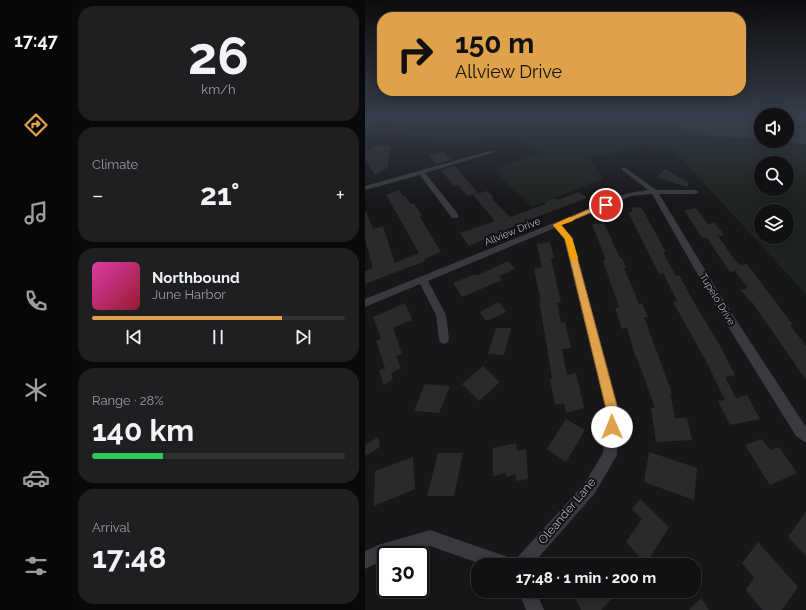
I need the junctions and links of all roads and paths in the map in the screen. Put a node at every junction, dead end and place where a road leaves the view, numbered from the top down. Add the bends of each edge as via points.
1 (492, 152) dead end
2 (624, 169) dead end
3 (421, 172) junction
4 (365, 188) edge
5 (654, 192) junction
6 (695, 192) dead end
7 (455, 216) dead end
8 (557, 225) junction
9 (423, 280) junction
10 (365, 303) edge
11 (444, 339) dead end
12 (806, 436) edge
13 (488, 558) edge
14 (527, 558) edge
15 (365, 561) edge
16 (530, 598) edge
17 (535, 610) edge

1 - 3 street
2 - 5 street, Tupelo Drive
3 - 4 street
3 - 7 street
5 - 6 street, Allview Drive
5 - 8 street, Allview Drive via 630,194
5 - 12 street, Tupelo Drive via 723,309
8 - 9 street, Allview Drive
8 - 14 street, Oleander Lane via 569,238 613,413 610,454 590,488
9 - 10 street, Allview Drive
9 - 11 street via 441,315
13 - 15 street via 430,538 378,553
16 - 17 street

